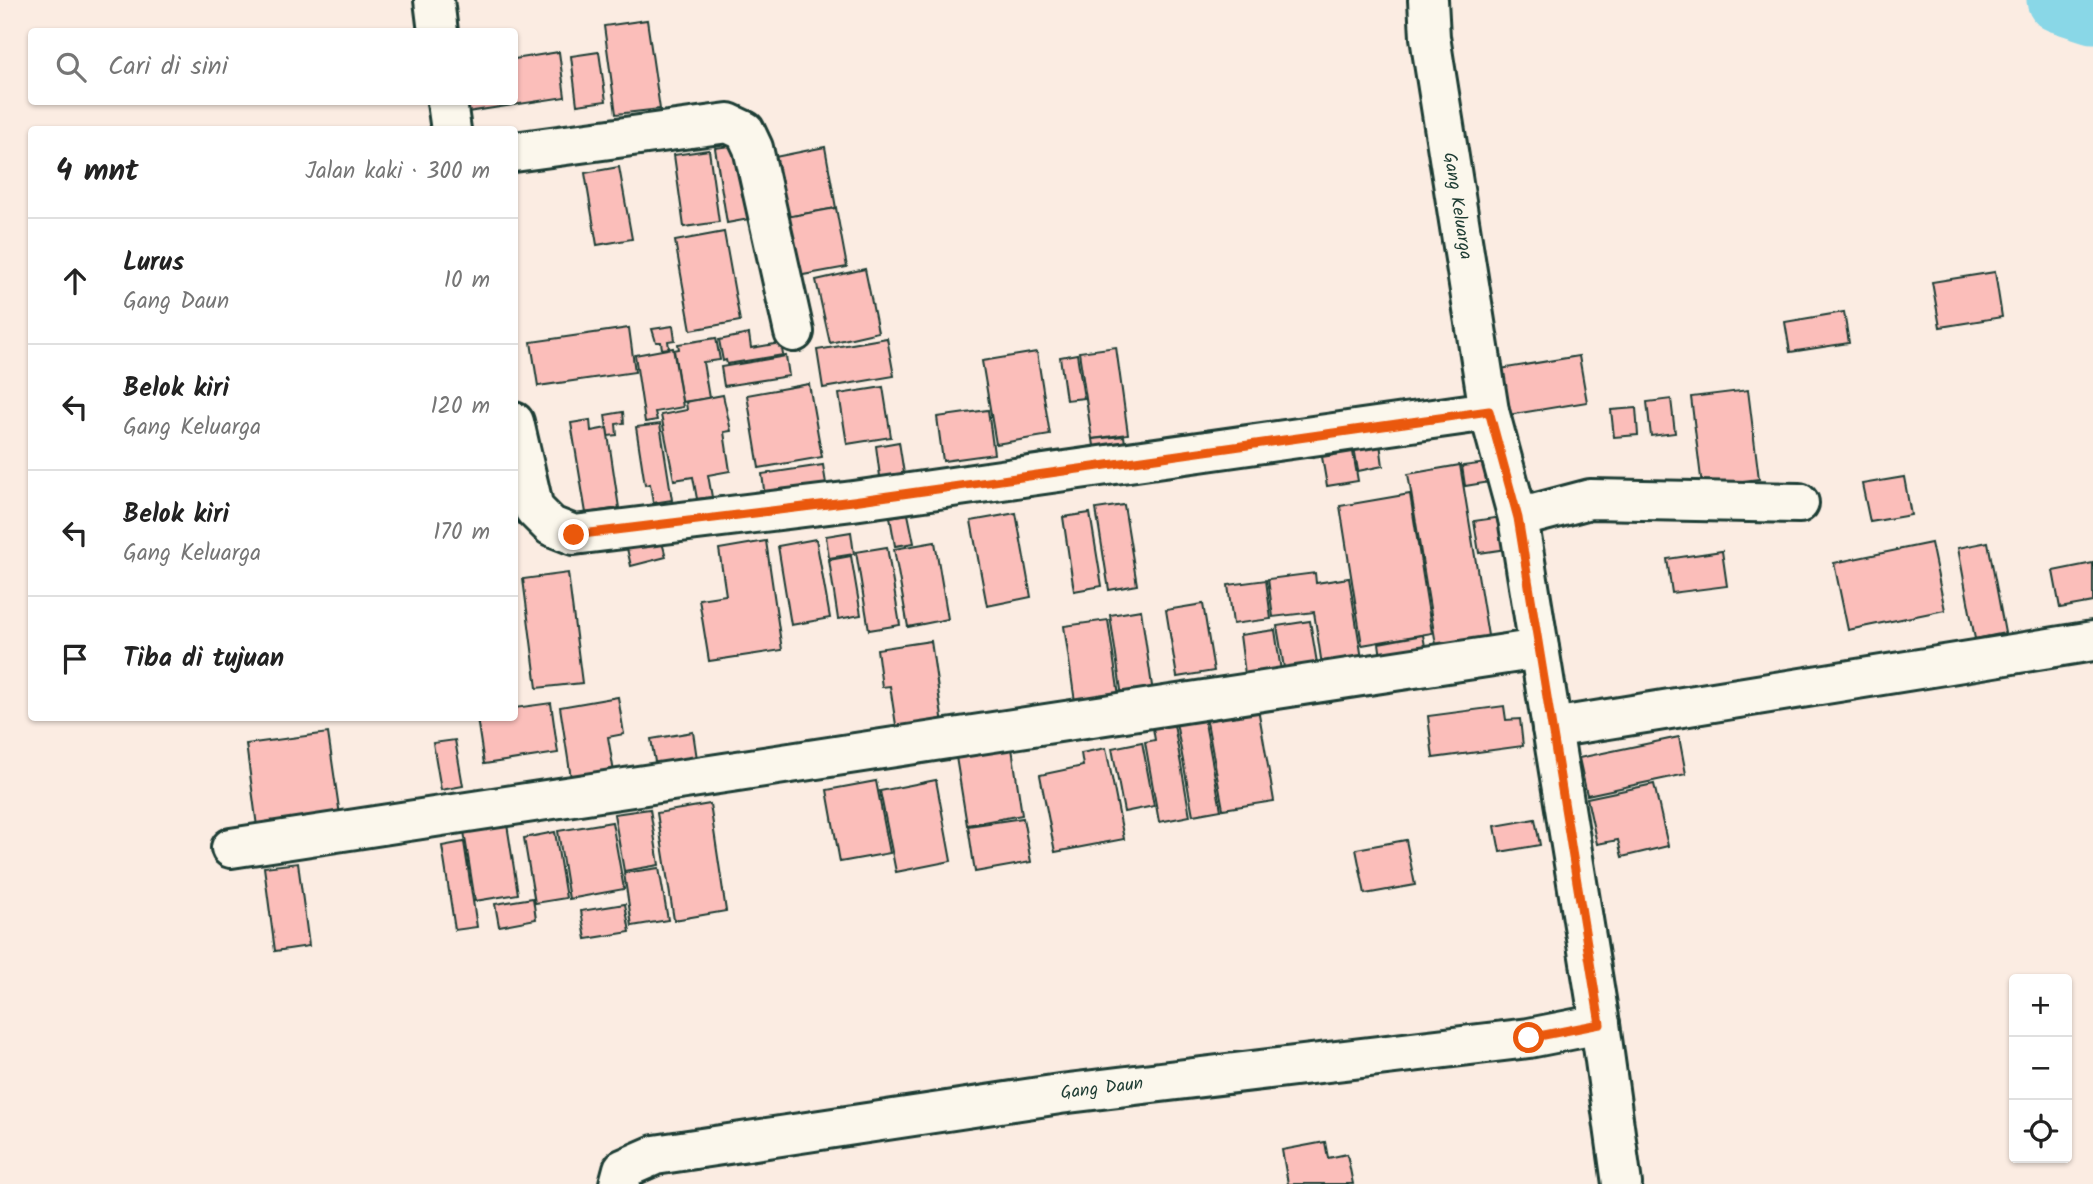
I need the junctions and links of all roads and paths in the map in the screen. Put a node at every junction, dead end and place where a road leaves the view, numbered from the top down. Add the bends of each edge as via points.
1 (434, 0) edge
2 (1428, 0) edge
3 (438, 28) edge
4 (447, 105) edge
5 (450, 126) edge
6 (518, 151) edge
7 (794, 332) dead end
8 (1489, 411) junction
9 (518, 439) edge
10 (1799, 503) dead end
11 (1518, 518) junction
12 (2093, 641) edge
13 (1539, 649) junction
14 (1552, 728) junction
15 (231, 848) dead end
16 (1600, 1024) junction
17 (619, 1184) edge
18 (1622, 1184) edge

1 - 3 street
2 - 8 street, Gang Keluarga
4 - 5 street
6 - 7 street via 728,122 745,131 753,148
8 - 9 street via 841,503 574,535 551,526 534,509
8 - 11 street, Gang Keluarga
10 - 11 street via 1590,499
11 - 13 street, Gang Keluarga
12 - 14 street
13 - 14 street, Gang Keluarga
13 - 15 street
14 - 16 street, Gang Keluarga
16 - 17 street, Gang Daun via 1529,1038 1060,1094 655,1155 623,1169
16 - 18 street, Gang Keluarga

